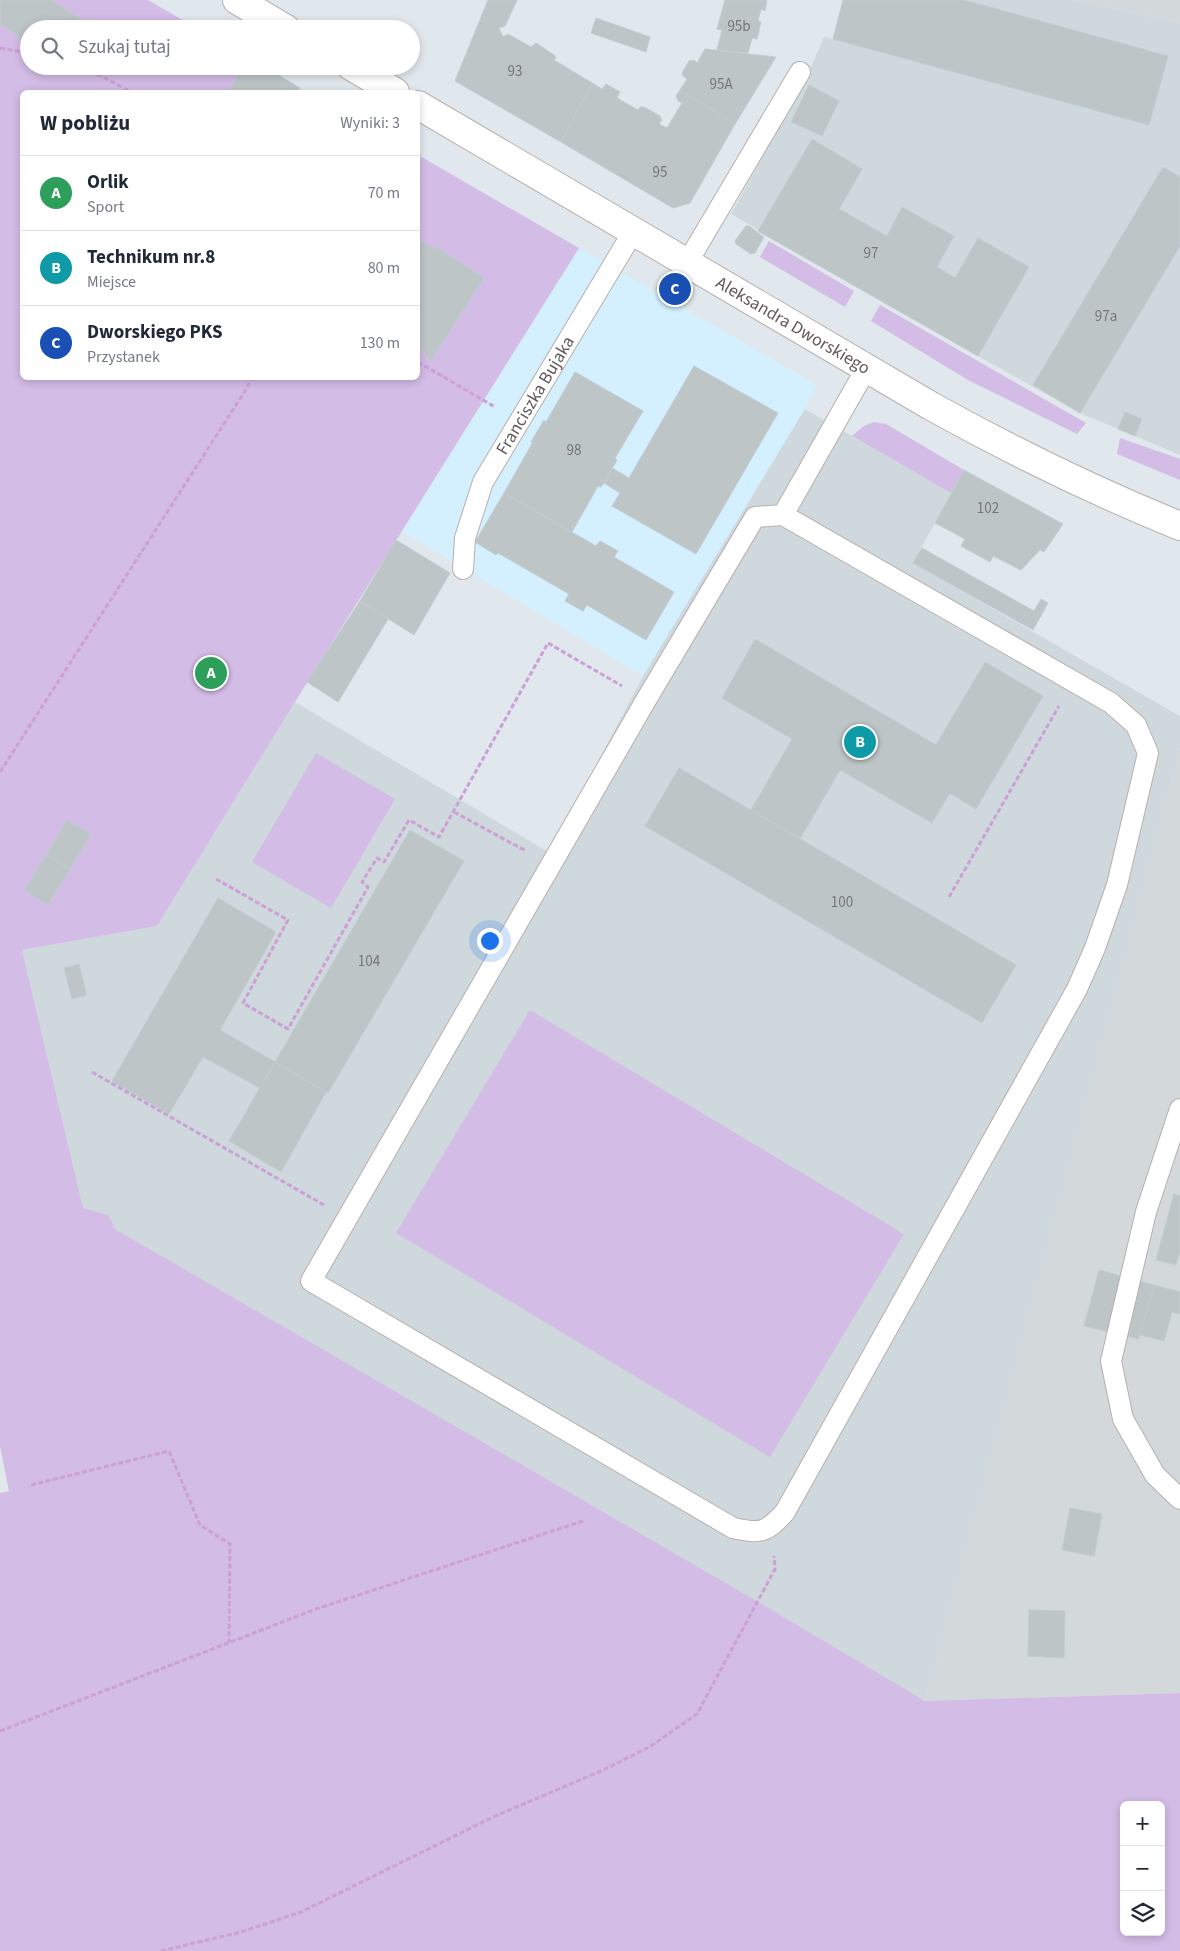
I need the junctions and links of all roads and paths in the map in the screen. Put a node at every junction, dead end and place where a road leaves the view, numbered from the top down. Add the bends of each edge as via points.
1 (237, 0) edge
2 (271, 20) edge
3 (0, 48) edge
4 (20, 51) edge
5 (800, 72) dead end
6 (99, 75) edge
7 (367, 75) edge
8 (128, 90) edge
9 (393, 90) edge
10 (420, 106) edge
11 (633, 232) junction
12 (687, 263) junction
13 (420, 363) edge
14 (866, 369) junction
15 (251, 380) edge
16 (519, 422) junction
17 (783, 515) junction
18 (1180, 526) edge
19 (464, 569) dead end
20 (1073, 681) junction
21 (646, 700) junction
22 (0, 772) edge
23 (454, 812) junction
24 (551, 865) junction
25 (216, 879) dead end
26 (948, 897) dead end
27 (92, 1072) dead end
28 (1180, 1110) edge
29 (348, 1218) junction
30 (31, 1485) dead end
31 (1180, 1499) edge
32 (582, 1521) dead end
33 (771, 1528) junction
34 (229, 1643) junction
35 (0, 1731) edge
36 (161, 1951) edge

1 - 2 street
3 - 4 path
5 - 12 lane
6 - 8 path
7 - 9 street
10 - 11 street, Aleksandra Dworskiego
11 - 12 street, Aleksandra Dworskiego
11 - 16 lane, Franciszka Bujaka
12 - 14 street, Aleksandra Dworskiego
13 - 16 path
14 - 17 lane
14 - 18 street, Aleksandra Dworskiego via 1008,448
15 - 22 path
16 - 19 lane, Franciszka Bujaka via 483,482 465,538
17 - 20 lane
17 - 21 lane via 755,517
20 - 26 path
20 - 33 lane via 1111,703 1136,725 1148,753 1117,885 1095,948 1077,989 785,1512
21 - 23 path via 548,643
21 - 24 lane
23 - 24 path
23 - 25 path via 439,837 409,820 384,862 377,858 362,882 368,887 288,1029 243,1003 288,920
24 - 29 lane
27 - 29 path
28 - 31 lane via 1146,1212 1111,1361 1123,1418 1155,1476
29 - 33 lane via 311,1281 733,1528 753,1532
30 - 34 path via 168,1451 200,1525 230,1544
32 - 34 path via 316,1609
33 - 36 path via 775,1569 697,1714 651,1746 601,1771 493,1816 301,1912 241,1932
34 - 35 path

